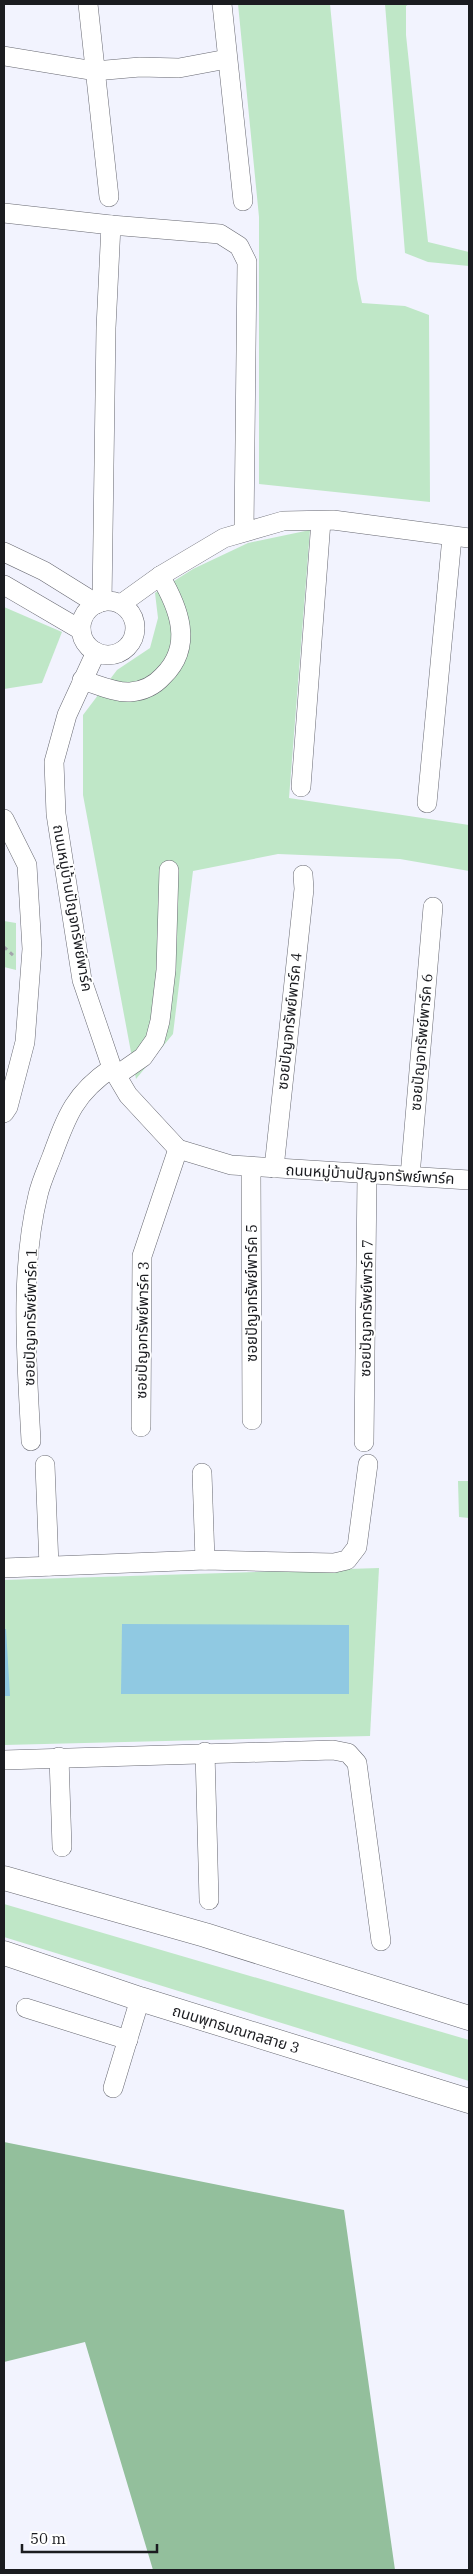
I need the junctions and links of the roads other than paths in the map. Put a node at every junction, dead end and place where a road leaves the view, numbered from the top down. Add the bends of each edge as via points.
1 (88, 4) edge
2 (222, 4) edge
3 (4, 56) edge
4 (227, 59) junction
5 (95, 71) junction
6 (109, 197) dead end
7 (243, 201) dead end
8 (4, 213) edge
9 (111, 225) junction
10 (321, 521) junction
11 (244, 530) junction
12 (461, 538) edge
13 (4, 552) edge
14 (160, 576) junction
15 (4, 585) edge
16 (100, 603) junction
17 (121, 604) junction
18 (81, 630) junction
19 (96, 652) junction
20 (82, 680) junction
21 (301, 787) dead end
22 (427, 803) dead end
23 (4, 820) edge
24 (169, 870) dead end
25 (303, 875) dead end
26 (433, 907) dead end
27 (115, 1071) junction
28 (5, 1109) edge
29 (178, 1149) junction
30 (251, 1167) junction
31 (274, 1168) junction
32 (368, 1175) junction
33 (410, 1176) junction
34 (469, 1180) edge
35 (252, 1420) dead end
36 (141, 1427) dead end
37 (31, 1441) dead end
38 (364, 1442) dead end
39 (368, 1464) dead end
40 (45, 1465) dead end
41 (202, 1473) dead end
42 (205, 1560) junction
43 (50, 1566) junction
44 (4, 1568) edge
45 (205, 1752) junction
46 (59, 1757) junction
47 (4, 1760) edge
48 (62, 1847) dead end
49 (4, 1878) edge
50 (209, 1900) dead end
51 (381, 1941) dead end
52 (4, 1953) edge
53 (140, 1999) junction
54 (26, 2008) dead end
55 (469, 2018) edge
56 (128, 2040) junction
57 (113, 2088) dead end
58 (469, 2101) edge

1 - 5 street
2 - 4 street
3 - 5 street
4 - 5 street via 178,68
4 - 7 street
5 - 6 street
8 - 9 street
9 - 11 street via 220,234 239,246 247,262
9 - 16 street
10 - 11 street via 282,521
10 - 12 street
10 - 21 street
11 - 14 street via 224,538
12 - 22 street
13 - 16 street
14 - 17 street
14 - 20 street via 174,600 181,622 181,649 173,667 153,687 129,692
15 - 18 street
16 - 17 street
16 - 18 street via 86,614
17 - 19 street via 133,618 134,637 123,652 105,656
18 - 19 street via 88,647
19 - 20 street, ถนนหมู่บ้านปัญจทรัพย์พาร์ค
20 - 27 street, ถนนหมู่บ้านปัญจทรัพย์พาร์ค via 66,715 54,762 56,814 82,980
23 - 28 street via 27,865 32,949 25,1042
24 - 27 street, ซอยปัญจทรัพย์พาร์ค 1 via 166,970 158,1031 143,1057
25 - 31 street, ซอยปัญจทรัพย์พาร์ค 4
26 - 33 street, ซอยปัญจทรัพย์พาร์ค 6
27 - 29 street, ถนนหมู่บ้านปัญจทรัพย์พาร์ค via 128,1094
27 - 37 street, ซอยปัญจทรัพย์พาร์ค 1 via 92,1082 73,1104 38,1195 27,1258
29 - 30 street, ถนนหมู่บ้านปัญจทรัพย์พาร์ค via 231,1165
29 - 36 street, ซอยปัญจทรัพย์พาร์ค 3 via 142,1256
30 - 31 street, ถนนหมู่บ้านปัญจทรัพย์พาร์ค
30 - 35 street, ซอยปัญจทรัพย์พาร์ค 5
31 - 32 street, ถนนหมู่บ้านปัญจทรัพย์พาร์ค
32 - 33 street, ถนนหมู่บ้านปัญจทรัพย์พาร์ค
32 - 38 street, ซอยปัญจทรัพย์พาร์ค 7
33 - 34 street, ถนนหมู่บ้านปัญจทรัพย์พาร์ค
39 - 42 street via 356,1547 347,1560 334,1563
40 - 43 street
41 - 42 street
42 - 43 street
43 - 44 street
45 - 46 street
45 - 50 street
45 - 51 street via 348,1752 358,1763
46 - 47 street
46 - 48 street
49 - 55 main road via 205,1935
52 - 53 main road, ถนนพุทธมณฑลสาย 3
53 - 56 street
53 - 58 main road, ถนนพุทธมณฑลสาย 3
54 - 56 street
56 - 57 street

